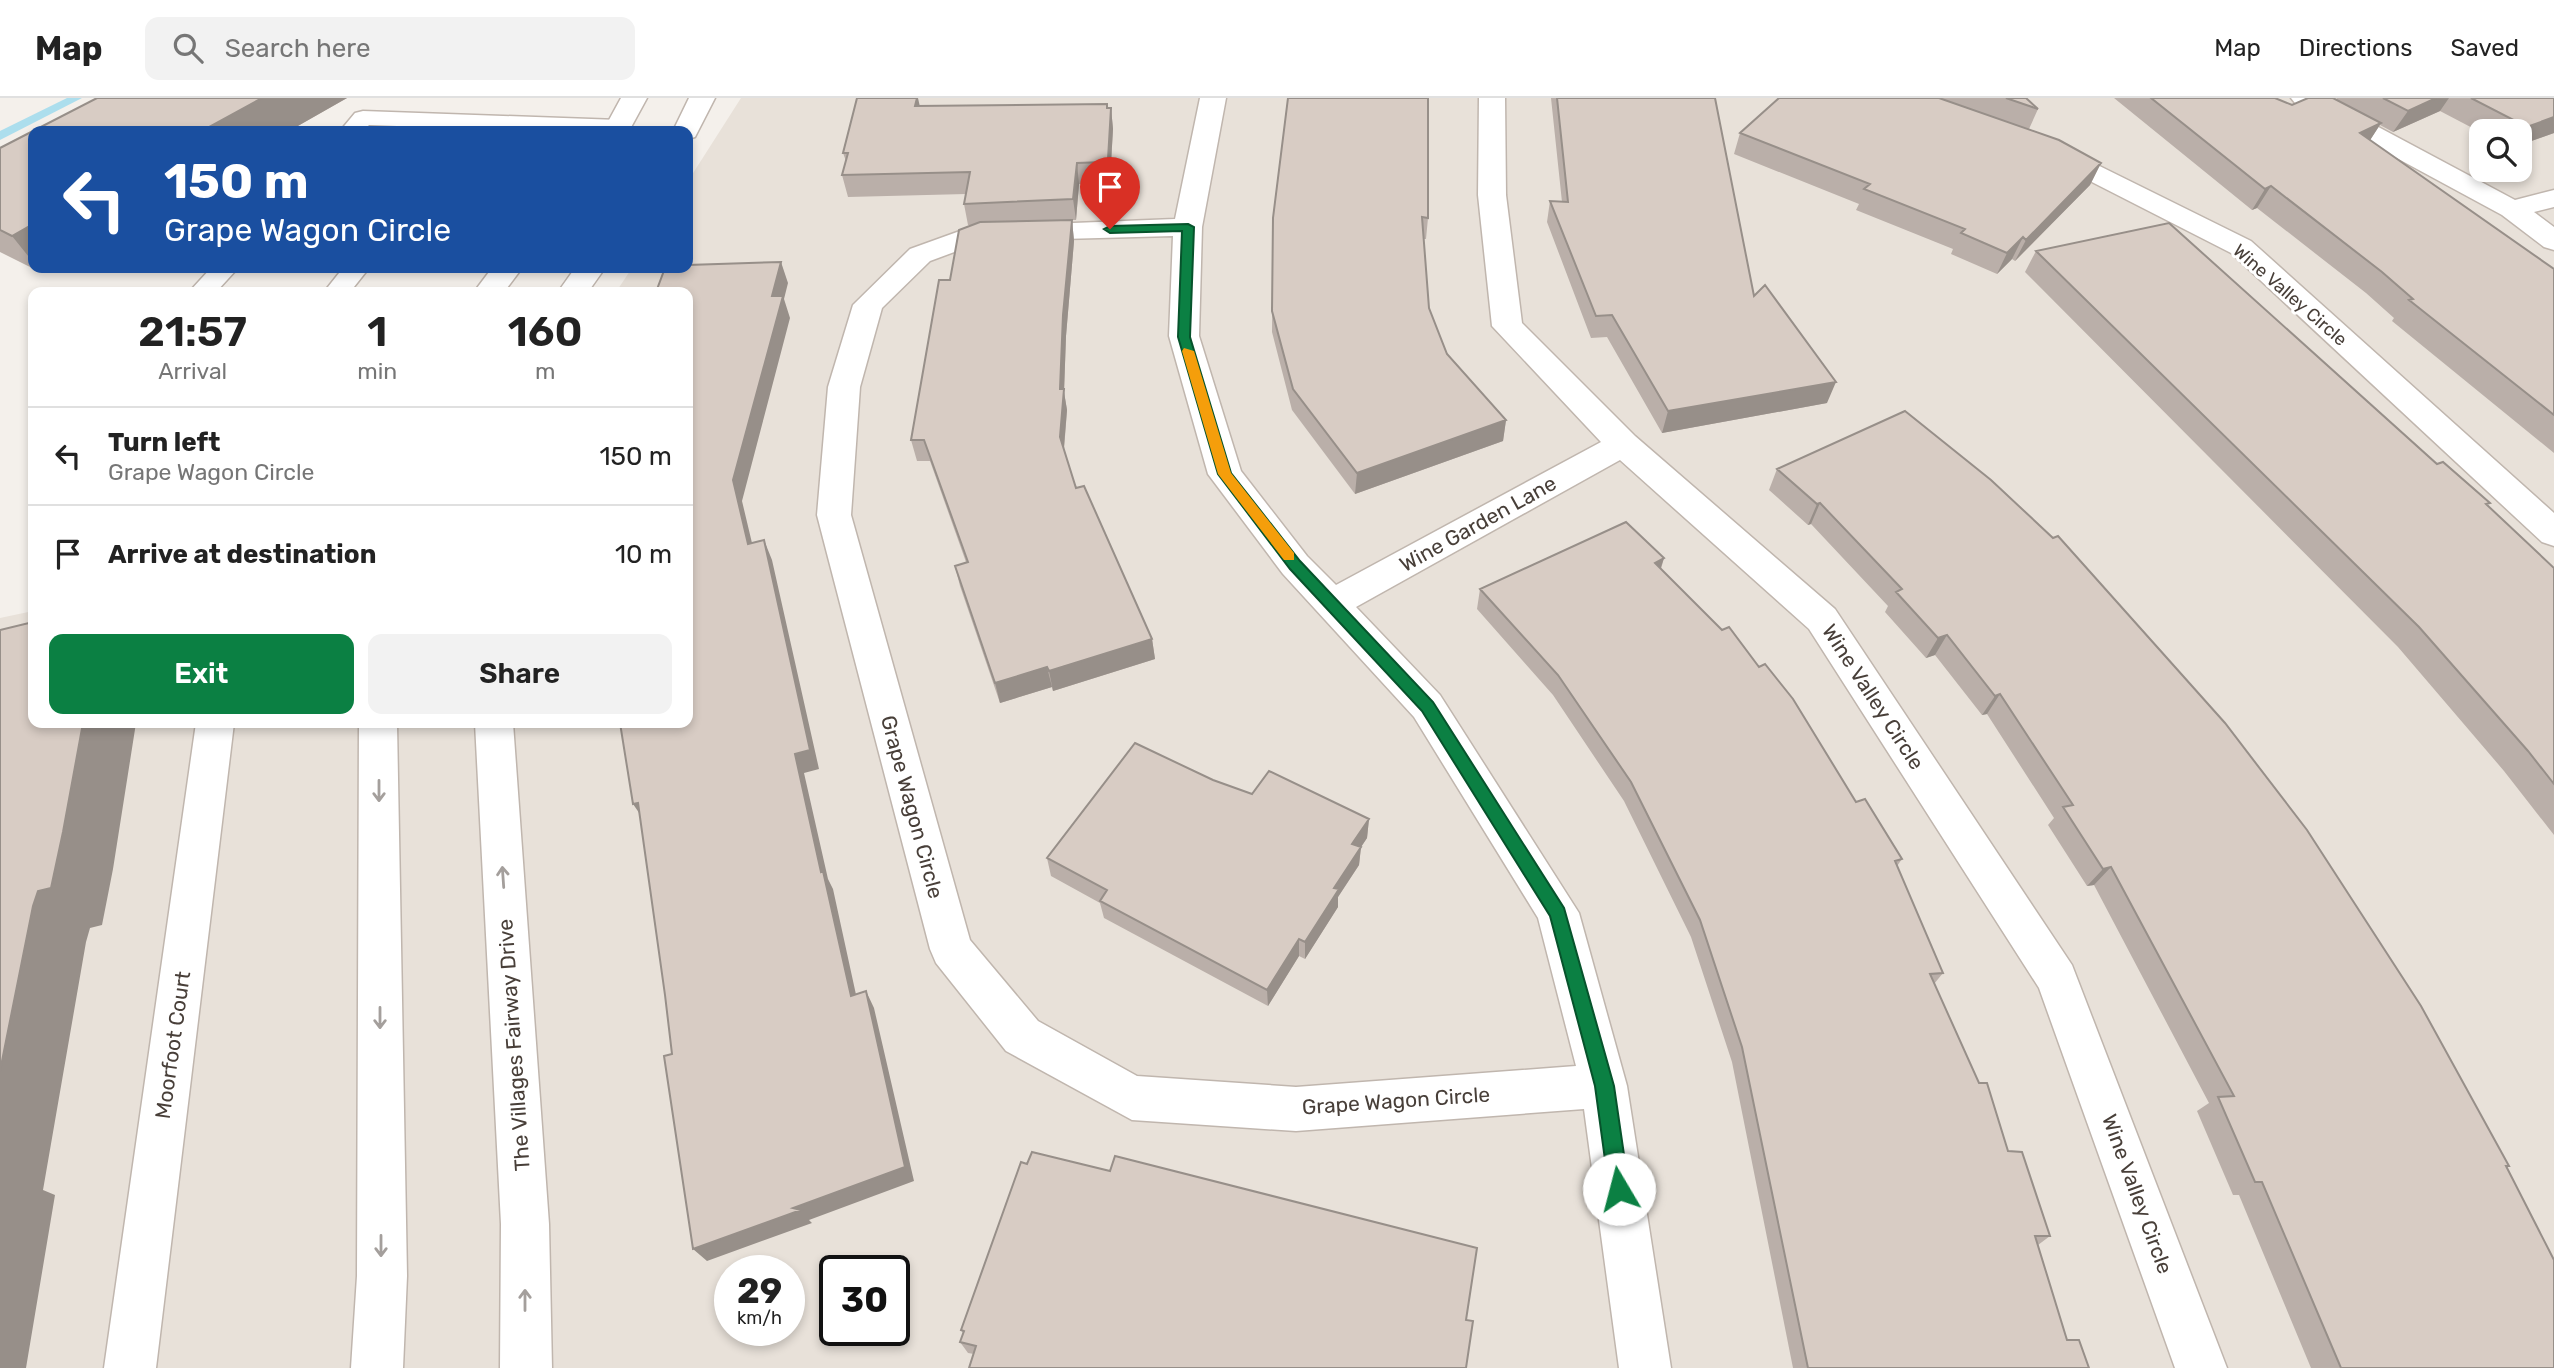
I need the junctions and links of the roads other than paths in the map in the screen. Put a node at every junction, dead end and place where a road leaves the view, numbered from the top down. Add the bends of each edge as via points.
1 (547, 98) edge
2 (634, 98) edge
3 (702, 98) edge
4 (1213, 98) edge
5 (1492, 98) edge
6 (2304, 98) edge
7 (532, 124) junction
8 (356, 126) edge
9 (456, 126) edge
10 (489, 126) edge
11 (566, 126) edge
12 (619, 126) edge
13 (688, 126) edge
14 (2021, 139) edge
15 (2554, 198) edge
16 (2512, 209) junction
17 (1188, 227) junction
18 (2554, 241) edge
19 (220, 273) edge
20 (352, 273) edge
21 (207, 287) edge
22 (341, 287) edge
23 (1623, 444) junction
24 (2554, 533) edge
25 (1332, 604) junction
26 (214, 728) edge
27 (378, 728) edge
28 (494, 728) edge
29 (1604, 1086) junction
30 (130, 1368) edge
31 (377, 1368) edge
32 (526, 1368) edge
33 (1645, 1368) edge
34 (2201, 1368) edge

1 - 7 lane
2 - 12 street
3 - 13 street
4 - 17 street
5 - 23 street, Wine Valley Circle via 1492,195 1507,326
6 - 16 street
7 - 10 lane
7 - 11 lane
8 - 9 lane via 363,118
14 - 24 street, Wine Valley Circle via 2060,153 2241,247
15 - 16 street
16 - 18 street
17 - 25 street via 1184,337 1225,474 1295,565
17 - 29 street, Grape Wagon Circle via 981,233 920,255 869,305 844,387 834,515 951,949 1022,1036 1132,1098 1296,1109
19 - 21 lane
20 - 22 lane
23 - 25 street, Wine Garden Lane
23 - 34 street, Wine Valley Circle via 1822,619 2057,979
25 - 29 street via 1427,706 1558,913
26 - 30 street, Moorfoot Court
27 -> 31 street via 382,1276
32 -> 28 street, The Villages Fairway Drive via 525,1224
29 - 33 street

